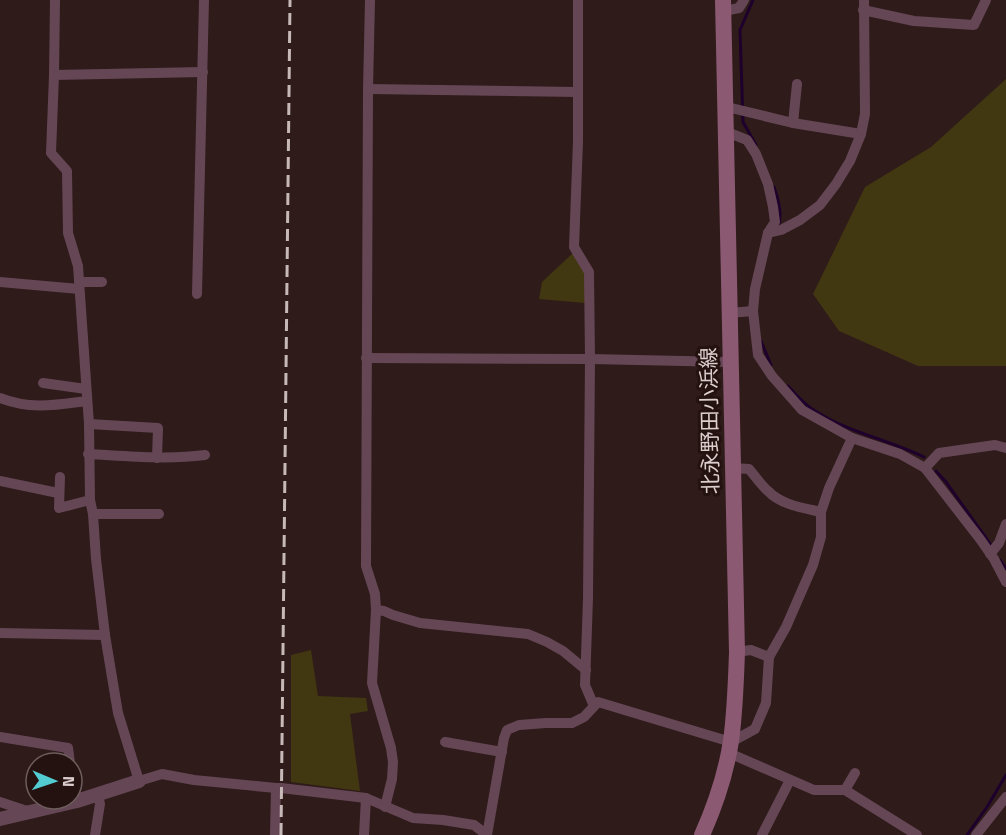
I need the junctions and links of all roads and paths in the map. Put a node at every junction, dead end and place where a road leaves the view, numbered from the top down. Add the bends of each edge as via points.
1 (55, 0) edge
2 (204, 0) edge
3 (370, 0) edge
4 (578, 0) edge
5 (744, 0) edge
6 (986, 0) edge
7 (724, 5) edge
8 (863, 5) edge
9 (203, 72) junction
10 (54, 75) junction
11 (797, 84) dead end
12 (368, 89) junction
13 (578, 92) junction
14 (731, 108) junction
15 (793, 123) junction
16 (727, 132) junction
17 (861, 134) junction
18 (768, 233) junction
19 (0, 282) edge
20 (102, 282) dead end
21 (79, 285) junction
22 (197, 294) dead end
23 (753, 311) junction
24 (729, 314) junction
25 (366, 358) junction
26 (590, 359) junction
27 (730, 362) junction
28 (43, 383) dead end
29 (86, 389) junction
30 (0, 398) edge
31 (87, 401) junction
32 (88, 424) junction
33 (852, 438) junction
34 (1006, 448) edge
35 (88, 454) junction
36 (205, 455) dead end
37 (157, 458) junction
38 (733, 468) junction
39 (925, 468) junction
40 (60, 477) dead end
41 (0, 481) edge
42 (58, 493) junction
43 (90, 500) junction
44 (821, 512) junction
45 (93, 514) junction
46 (159, 514) dead end
47 (1006, 524) edge
48 (990, 554) junction
49 (1006, 582) edge
50 (376, 610) junction
51 (0, 633) edge
52 (105, 635) junction
53 (737, 652) junction
54 (769, 657) junction
55 (586, 670) junction
56 (594, 706) junction
57 (0, 737) edge
58 (445, 742) dead end
59 (730, 748) junction
60 (68, 751) edge
61 (502, 752) junction
62 (855, 773) dead end
63 (790, 780) junction
64 (139, 781) junction
65 (276, 788) junction
66 (845, 790) junction
67 (98, 795) junction
68 (1006, 796) edge
69 (366, 798) junction
70 (84, 799) edge
71 (0, 802) edge
72 (385, 807) junction
73 (34, 811) edge
74 (30, 812) junction
75 (0, 819) edge
76 (96, 835) edge
77 (275, 835) edge
78 (364, 835) edge
79 (487, 835) edge
80 (702, 835) edge
81 (762, 835) edge
82 (917, 835) edge
83 (976, 835) edge

1 - 10 street
2 - 9 street
3 - 12 street
4 - 13 street
5 - 7 street via 739,8
6 - 8 street via 974,25 914,21
7 - 14 main road, 北永野田小浜線
8 - 17 street via 865,114
9 - 10 street
9 - 22 street
10 - 21 street via 51,153 67,171 68,233
11 - 15 street
12 - 13 street
12 - 25 street
13 - 26 street via 574,247 589,272
14 - 15 street
14 - 16 main road, 北永野田小浜線
15 - 17 street
16 - 18 street via 747,140 756,154 768,184 775,222
16 - 24 main road, 北永野田小浜線
17 - 18 street via 850,161 820,205 800,220
18 - 23 street via 754,289
19 - 21 street
20 - 21 street
21 - 29 street
23 - 24 street
23 - 33 street via 758,355 772,376 802,411
24 - 27 main road, 北永野田小浜線
25 - 26 street
25 - 50 street via 366,566
26 - 27 street
26 - 55 street
27 - 38 main road, 北永野田小浜線
28 - 29 street
29 - 31 street
30 - 31 street via 15,404 52,406
31 - 32 street
32 - 35 street
32 - 37 street via 158,428
33 - 39 street via 900,454
33 - 44 street
34 - 39 street via 995,445 939,453
35 - 37 street
35 - 43 street
36 - 37 street
38 - 44 street via 749,469 777,499
38 - 53 main road, 北永野田小浜線
39 - 48 street
40 - 42 street
41 - 42 street
42 - 43 street via 59,508
43 - 45 street
44 - 54 street via 821,537 813,565
45 - 46 street
45 - 52 street
47 - 48 street
48 - 49 street
50 - 55 street via 420,623 528,634 563,651
50 - 72 street via 372,683 393,762
51 - 52 street
52 - 64 street via 118,713
53 - 54 street via 751,650
53 - 59 main road, 北永野田小浜線
54 - 59 street via 766,703 755,729
55 - 56 street via 585,685
56 - 59 street via 598,702
56 - 61 street via 572,723 519,725 507,730
57 - 60 street
58 - 61 street
59 - 63 street
59 - 80 main road, 北永野田小浜線
61 - 79 street
62 - 66 street
63 - 66 street via 814,790
63 - 81 street
64 - 65 street via 162,774
64 - 67 street
65 - 69 street
65 - 77 street
66 - 82 street
67 - 70 street
67 - 76 street
68 - 83 street
69 - 72 street
69 - 78 street
71 - 74 street
72 - 79 street via 413,818 474,825
73 - 74 street
74 - 75 street

